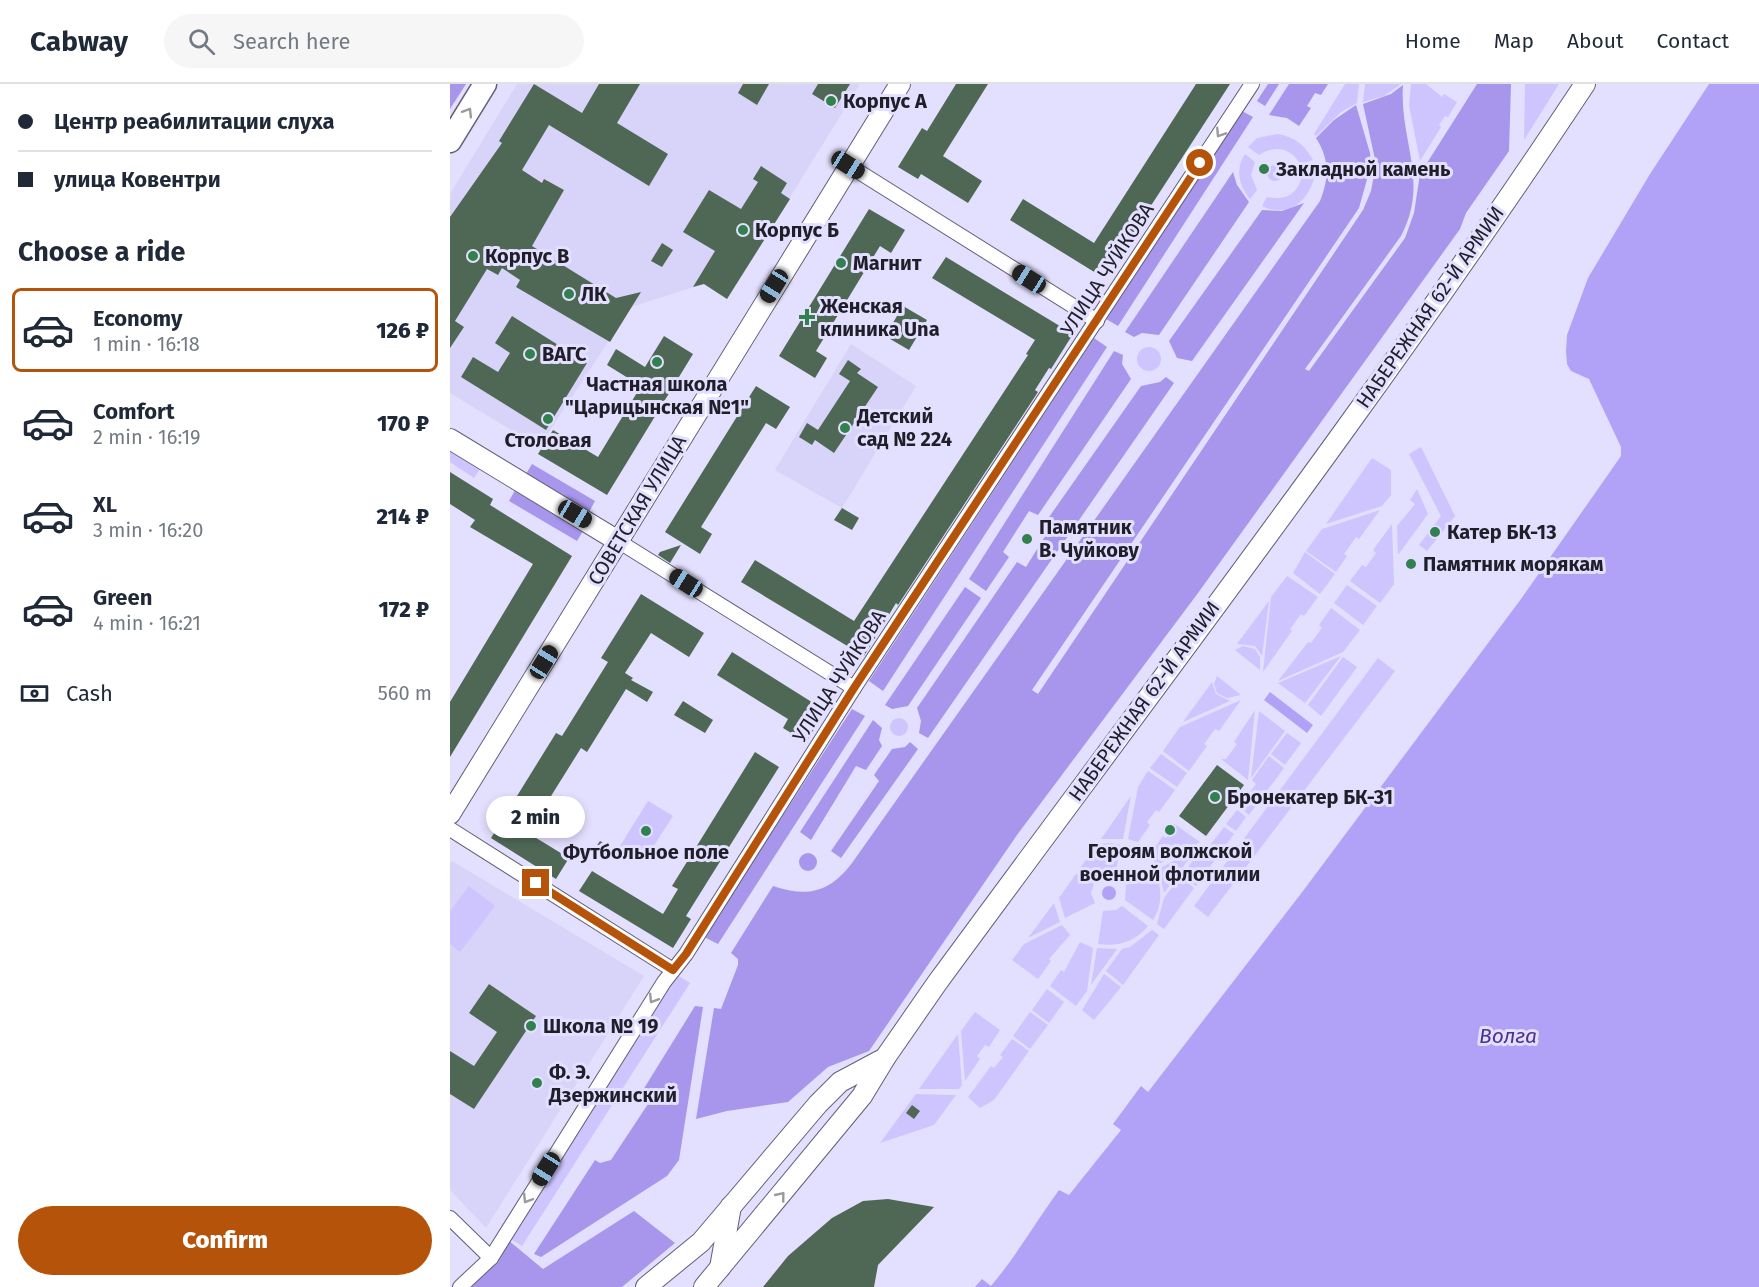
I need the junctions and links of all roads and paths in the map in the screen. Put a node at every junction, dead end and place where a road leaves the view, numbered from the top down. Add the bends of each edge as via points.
1 (485, 84) edge
2 (900, 84) edge
3 (1252, 84) edge
4 (1585, 84) edge
5 (450, 141) edge
6 (848, 165) junction
7 (1097, 321) junction
8 (450, 439) edge
9 (618, 541) junction
10 (854, 688) junction
11 (450, 814) edge
12 (450, 829) edge
13 (673, 970) junction
14 (885, 1058) junction
15 (818, 1104) junction
16 (843, 1119) junction
17 (731, 1206) junction
18 (450, 1218) edge
19 (758, 1224) junction
20 (727, 1235) junction
21 (700, 1242) junction
22 (491, 1258) junction
23 (720, 1271) junction
24 (653, 1282) edge
25 (460, 1287) edge
26 (704, 1287) edge

5 -> 1 main road
2 - 6 main road, СОВЕТСКАЯ УЛИЦА
3 -> 7 street, УЛИЦА ЧУЙКОВА
4 - 14 main road, НАБЕРЕЖНАЯ 62-Й АРМИИ via 1371,390
6 - 7 street
6 - 9 main road, СОВЕТСКАЯ УЛИЦА
7 - 10 street, УЛИЦА ЧУЙКОВА
8 - 9 main road
9 - 10 street
9 - 11 main road, СОВЕТСКАЯ УЛИЦА
10 - 13 street, УЛИЦА ЧУЙКОВА
12 - 13 street
13 -> 22 street, УЛИЦА ЧУЙКОВА
14 - 15 main road, НАБЕРЕЖНАЯ 62-Й АРМИИ via 840,1082
14 - 16 main road
15 - 16 main road via 838,1094 846,1098
15 - 17 main road, НАБЕРЕЖНАЯ 62-Й АРМИИ
19 -> 16 main road
17 - 20 main road
17 - 21 main road, НАБЕРЕЖНАЯ 62-Й АРМИИ
18 - 22 street
19 - 20 main road
19 - 23 main road
20 - 21 main road
20 - 23 main road
21 - 24 main road, НАБЕРЕЖНАЯ 62-Й АРМИИ
22 - 25 street, УЛИЦА ЧУЙКОВА
23 - 26 main road

